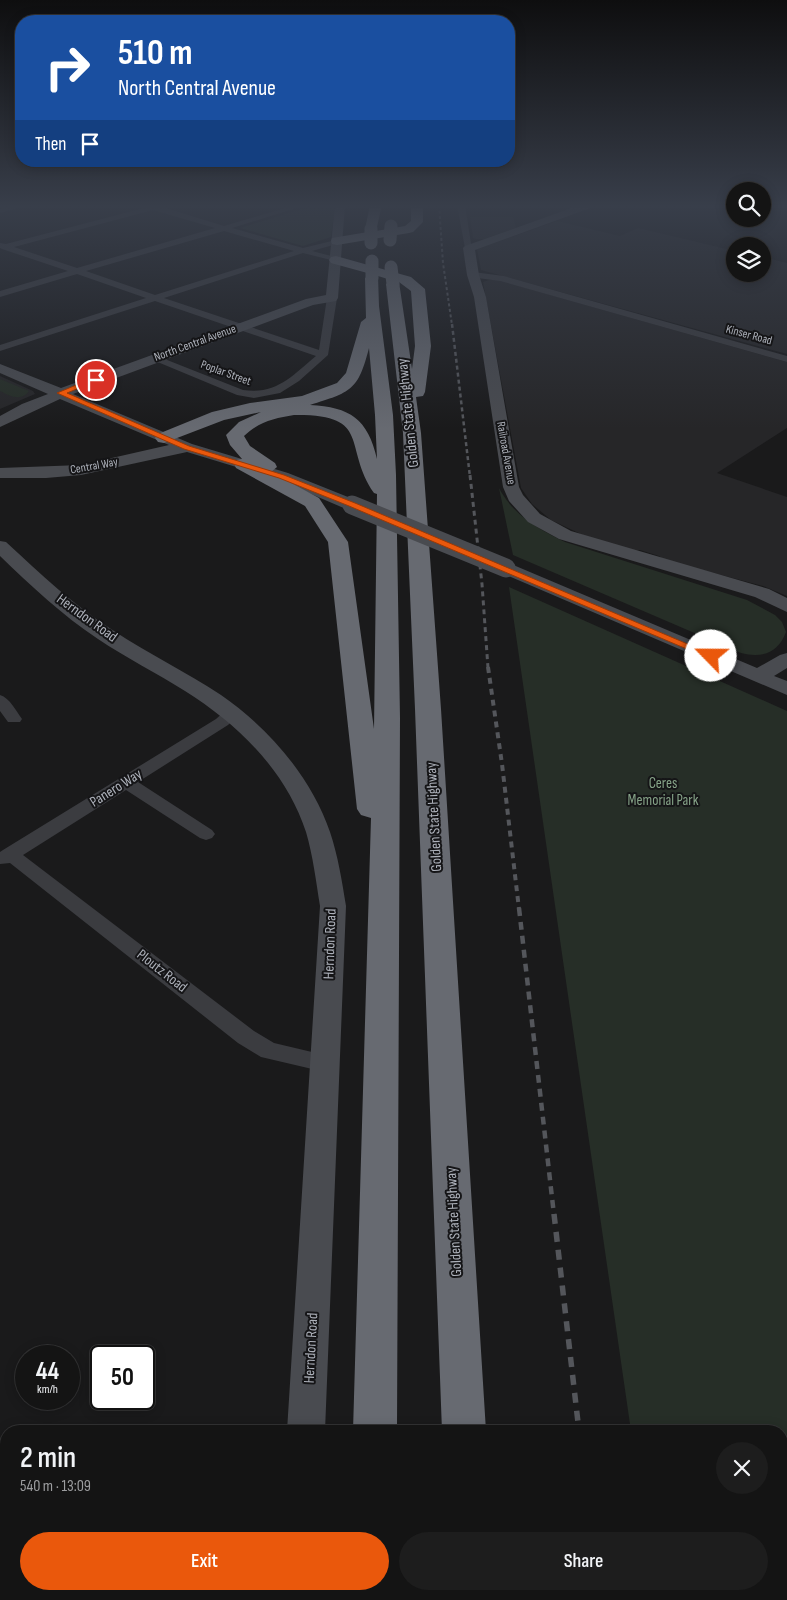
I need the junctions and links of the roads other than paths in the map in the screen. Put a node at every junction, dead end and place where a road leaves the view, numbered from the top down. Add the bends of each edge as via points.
1 (47, 280) edge
2 (100, 280) edge
3 (212, 280) edge
4 (334, 280) edge
5 (378, 280) edge
6 (385, 280) edge
7 (406, 280) edge
8 (474, 280) edge
9 (507, 280) edge
10 (0, 294) edge
11 (154, 298) junction
12 (332, 298) junction
13 (372, 306) junction
14 (239, 328) junction
15 (0, 348) edge
16 (323, 355) junction
17 (153, 358) junction
18 (787, 359) edge
19 (0, 368) edge
20 (61, 393) junction
21 (0, 422) edge
22 (412, 433) junction
23 (164, 438) junction
24 (186, 448) junction
25 (0, 464) edge
26 (243, 464) junction
27 (0, 472) edge
28 (282, 476) junction
29 (386, 498) junction
30 (0, 546) edge
31 (787, 606) edge
32 (787, 659) edge
33 (759, 676) junction
34 (787, 689) edge
35 (0, 700) edge
36 (231, 714) junction
37 (14, 720) dead end
38 (126, 782) junction
39 (206, 834) dead end
40 (5, 857) edge
41 (383, 905) junction
42 (325, 1063) junction
43 (306, 1425) edge
44 (375, 1425) edge
45 (464, 1425) edge

1 - 10 street
2 - 11 street
3 - 11 street
4 - 12 main road
5 - 13 highway, Golden State Highway
6 - 22 highway, Golden State Highway
7 - 22 highway via 418,289 423,346
8 - 31 street, Railroad Avenue via 480,297 511,487 522,507 534,518 565,535 762,593
9 - 18 street, Kinser Road
11 - 14 street
11 - 15 street
12 - 14 street, North Central Avenue via 310,302
12 - 16 street
13 - 23 highway via 354,374 342,387 304,401 218,416
13 - 29 highway, Golden State Highway via 384,415
14 - 16 street
14 - 17 street, North Central Avenue
16 - 17 street, Poplar Street via 280,389 263,395 241,393
17 - 20 street, North Central Avenue
19 - 20 street
20 - 21 street
20 - 23 street
22 - 45 highway, Golden State Highway
23 - 24 street
23 - 25 street, Central Way via 78,463
24 - 26 street
24 - 27 street, Central Way via 151,452 90,468 46,473
26 - 28 street
26 - 41 highway via 312,502 338,542
28 - 29 highway via 241,447 235,435 251,420 276,413 329,413 349,420 359,430 372,472
28 - 33 street, bridge
29 - 41 highway, Golden State Highway via 387,718
30 - 36 street, Herndon Road via 95,628 195,688
32 - 33 street
33 - 34 street
35 - 37 street
36 - 38 street, Panero Way
36 - 42 street, Herndon Road via 259,739 278,762 303,798 318,832 333,906
38 - 39 street
38 - 40 street, Panero Way
40 - 42 street, Ploutz Road via 269,1051
41 - 44 highway, Golden State Highway
42 - 43 street, Herndon Road

